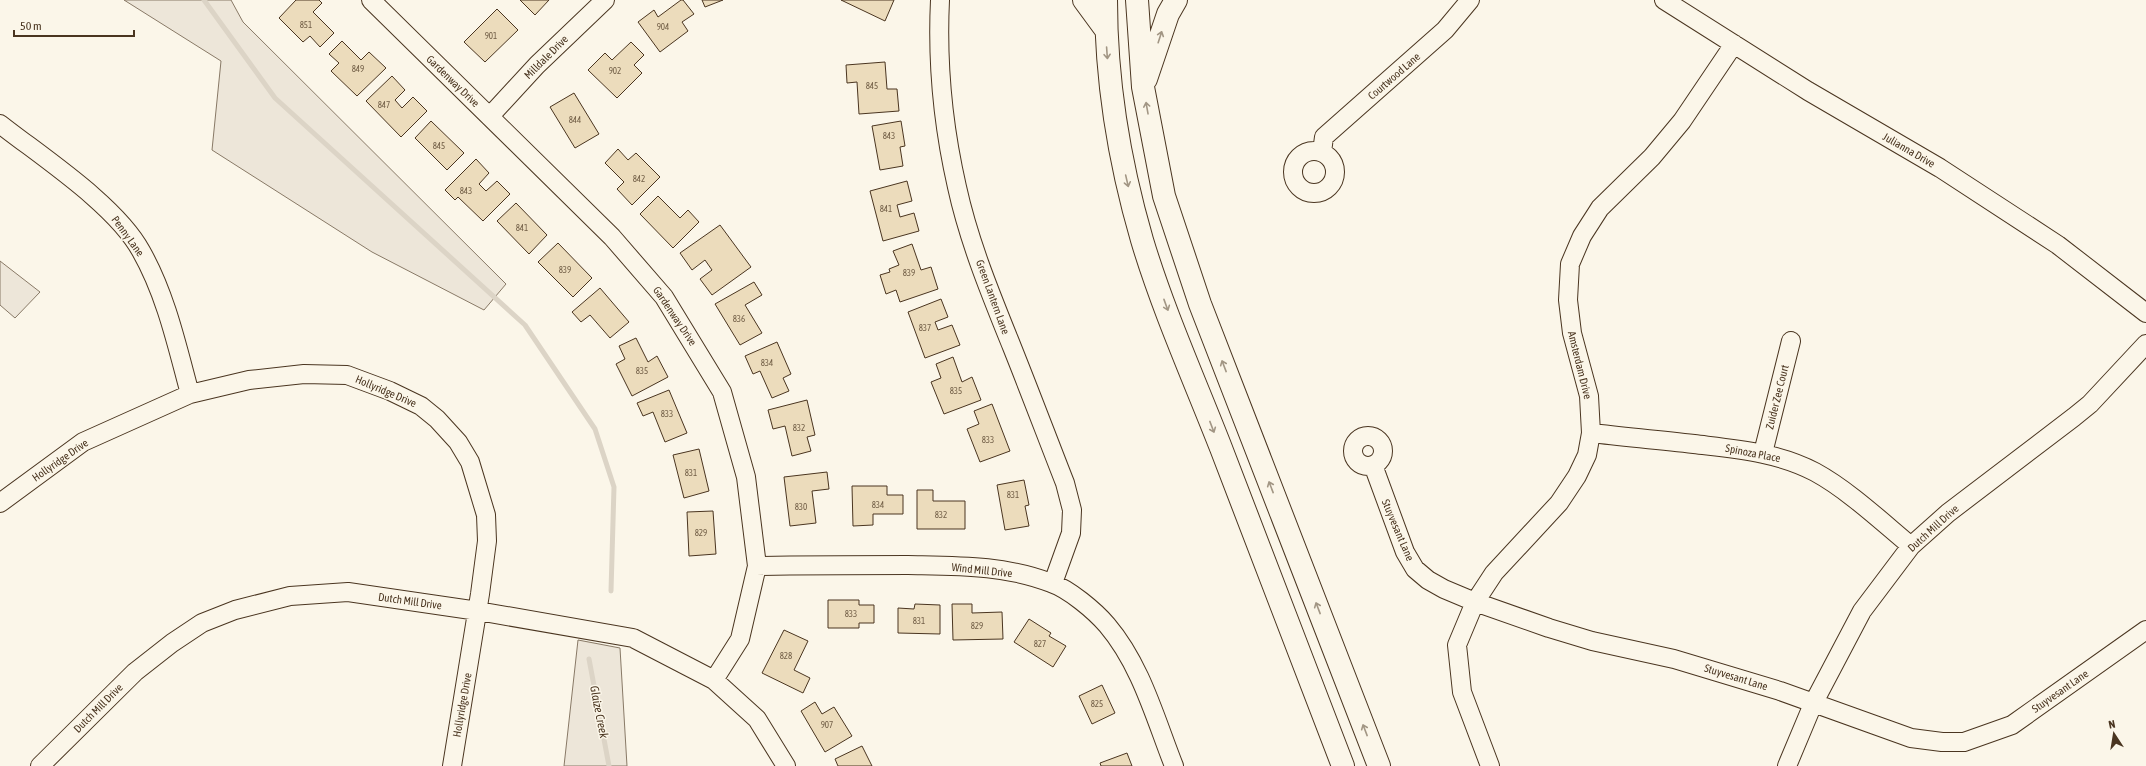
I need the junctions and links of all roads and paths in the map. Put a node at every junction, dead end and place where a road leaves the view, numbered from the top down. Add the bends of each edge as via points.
1 (371, 0) edge
2 (605, 0) edge
3 (940, 0) edge
4 (1084, 0) edge
5 (1106, 0) edge
6 (1138, 0) edge
7 (1176, 0) edge
8 (1470, 0) edge
9 (1664, 0) edge
10 (1106, 30) junction
11 (1734, 44) junction
12 (1143, 87) junction
13 (490, 116) junction
14 (0, 124) edge
15 (1322, 152) dead end
16 (2146, 313) edge
17 (1791, 341) dead end
18 (2146, 344) edge
19 (190, 394) junction
20 (1591, 433) junction
21 (1763, 453) junction
22 (1373, 465) dead end
23 (0, 503) edge
24 (1911, 546) junction
25 (757, 566) junction
26 (1053, 583) junction
27 (1475, 602) junction
28 (478, 611) junction
29 (2146, 630) edge
30 (714, 680) junction
31 (1813, 704) junction
32 (40, 766) edge
33 (452, 766) edge
34 (786, 766) edge
35 (1174, 766) edge
36 (1343, 766) edge
37 (1378, 766) edge
38 (1490, 766) edge
39 (1787, 766) edge

1 - 13 street, Gardenway Drive
2 - 13 street, Milldale Drive
3 - 26 street, Green Lantern Lane via 941,76 947,142 957,188 985,281 1062,476 1072,510 1071,533
4 - 10 highway
5 - 10 highway
6 - 12 highway
12 -> 7 highway via 1168,14
8 - 15 street, Courtwood Lane via 1445,30 1324,137
9 - 11 street, Julianna Drive
10 -> 36 highway via 1116,126 1127,184 1143,241
11 - 16 street, Julianna Drive via 1808,92 1940,168 2058,245
11 - 20 street, Amsterdam Drive via 1682,121 1652,158 1600,208 1582,236 1570,264 1568,300 1572,333 1589,396
37 -> 12 highway via 1182,252 1164,196
13 - 25 street, Gardenway Drive via 612,237 664,297 707,365 722,392 746,477
14 - 19 street, Penny Lane via 112,213 141,250 162,298
17 - 21 street, Zuider Zee Court
18 - 24 street, Dutch Mill Drive via 2090,404 1948,513
19 - 23 street, Hollyridge Drive via 83,442
19 - 28 street, Hollyridge Drive via 249,380 304,374 347,375 421,406 458,442 470,462 480,492 486,515 488,541
20 - 21 street, Spinoza Place
20 - 27 street, Amsterdam Drive via 1587,455 1559,503 1494,573
21 - 24 street, Spinoza Place via 1791,461 1815,472 1842,490
22 - 27 street, Stuyvesant Lane via 1398,536 1415,569 1428,580
24 - 31 street, Dutch Mill Drive via 1862,611
25 - 26 street, Wind Mill Drive via 939,566 1006,570
25 - 30 street, Gardenway Drive via 740,639
26 - 35 street, Wind Mill Drive via 1100,619 1121,644 1134,665
27 - 31 street, Stuyvesant Lane via 1592,641 1674,659 1780,691
27 - 38 street, Amsterdam Drive via 1457,645 1462,692
28 - 30 street, Dutch Mill Drive via 633,638
28 - 32 street, Dutch Mill Drive via 348,592 290,596 235,610 202,624 172,643 135,672
28 - 33 street, Hollyridge Drive
29 - 31 street, Stuyvesant Lane via 2012,725 1964,742 1911,738
30 - 34 street, Dutch Mill Drive via 757,719
31 - 39 street, Dutch Mill Drive

